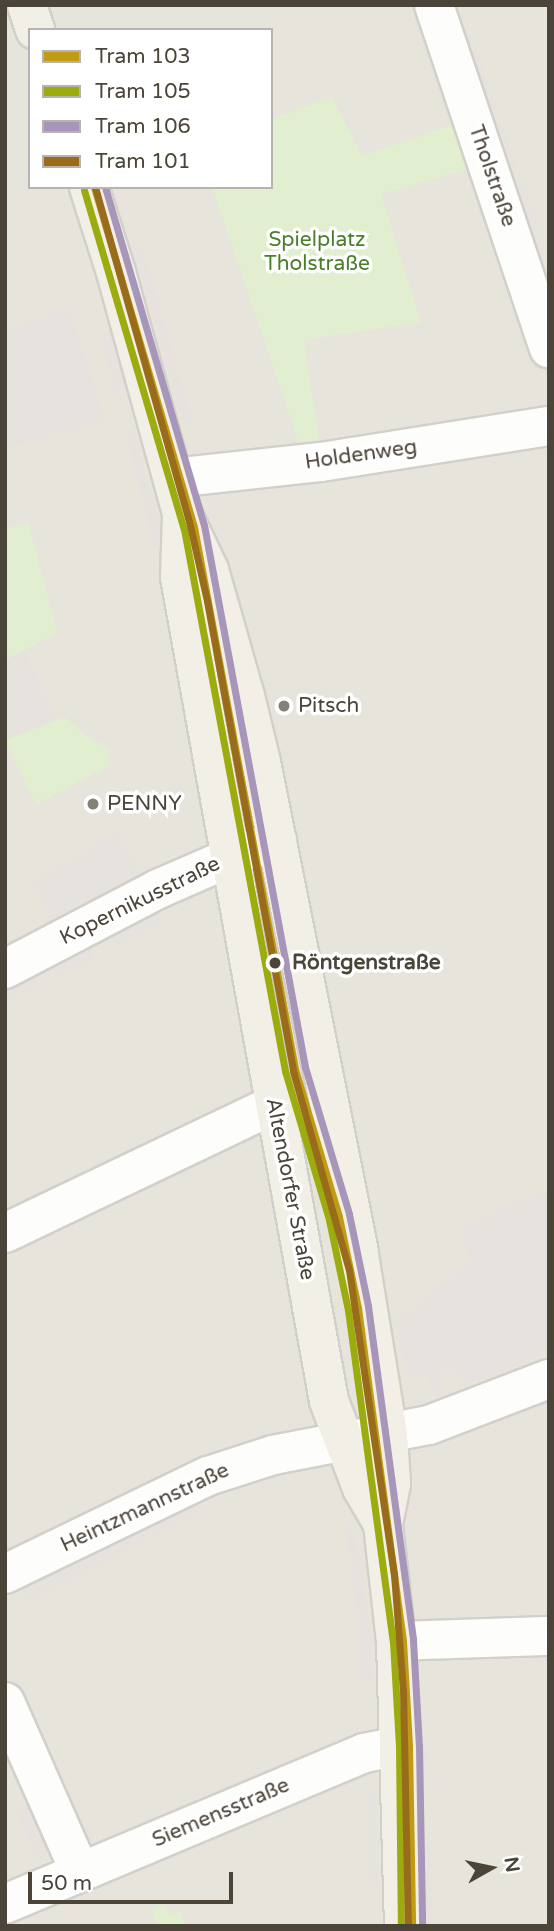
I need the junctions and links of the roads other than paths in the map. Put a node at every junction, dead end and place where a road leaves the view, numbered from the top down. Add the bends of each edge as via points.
1 (28, 5) edge
2 (434, 5) edge
3 (34, 28) edge
4 (90, 189) edge
5 (549, 348) edge
6 (549, 426) edge
7 (177, 496) junction
8 (277, 841) junction
9 (232, 856) junction
10 (5, 969) edge
11 (273, 1105) junction
12 (8, 1225) edge
13 (549, 1380) edge
14 (367, 1439) junction
15 (5, 1574) edge
16 (549, 1636) edge
17 (396, 1641) junction
18 (5, 1702) edge
19 (400, 1746) junction
20 (80, 1872) junction
21 (5, 1904) edge
22 (404, 1926) edge

1 - 3 main road
2 - 5 street, Tholstraße
4 - 7 main road, Altendorfer Straße
6 - 7 street, Holdenweg via 321,461
7 - 8 main road, Altendorfer Straße via 225,620
7 - 9 main road, Altendorfer Straße via 180,577
8 - 9 street, Kopernikusstraße
8 - 14 main road, Altendorfer Straße via 358,1249
9 - 10 street, Kopernikusstraße
9 - 11 main road, Altendorfer Straße
11 - 12 street
11 - 14 main road, Altendorfer Straße via 298,1216 329,1401
13 - 14 street, Heintzmannstraße via 486,1406
14 - 15 street, Heintzmannstraße via 273,1455 208,1476
14 - 17 main road, Altendorfer Straße via 391,1484 383,1524
16 - 17 street
17 - 19 main road, Altendorfer Straße
18 - 20 street
19 - 20 street, Siemensstraße via 364,1753
19 - 22 main road, Altendorfer Straße
20 - 21 street, Siemensstraße

